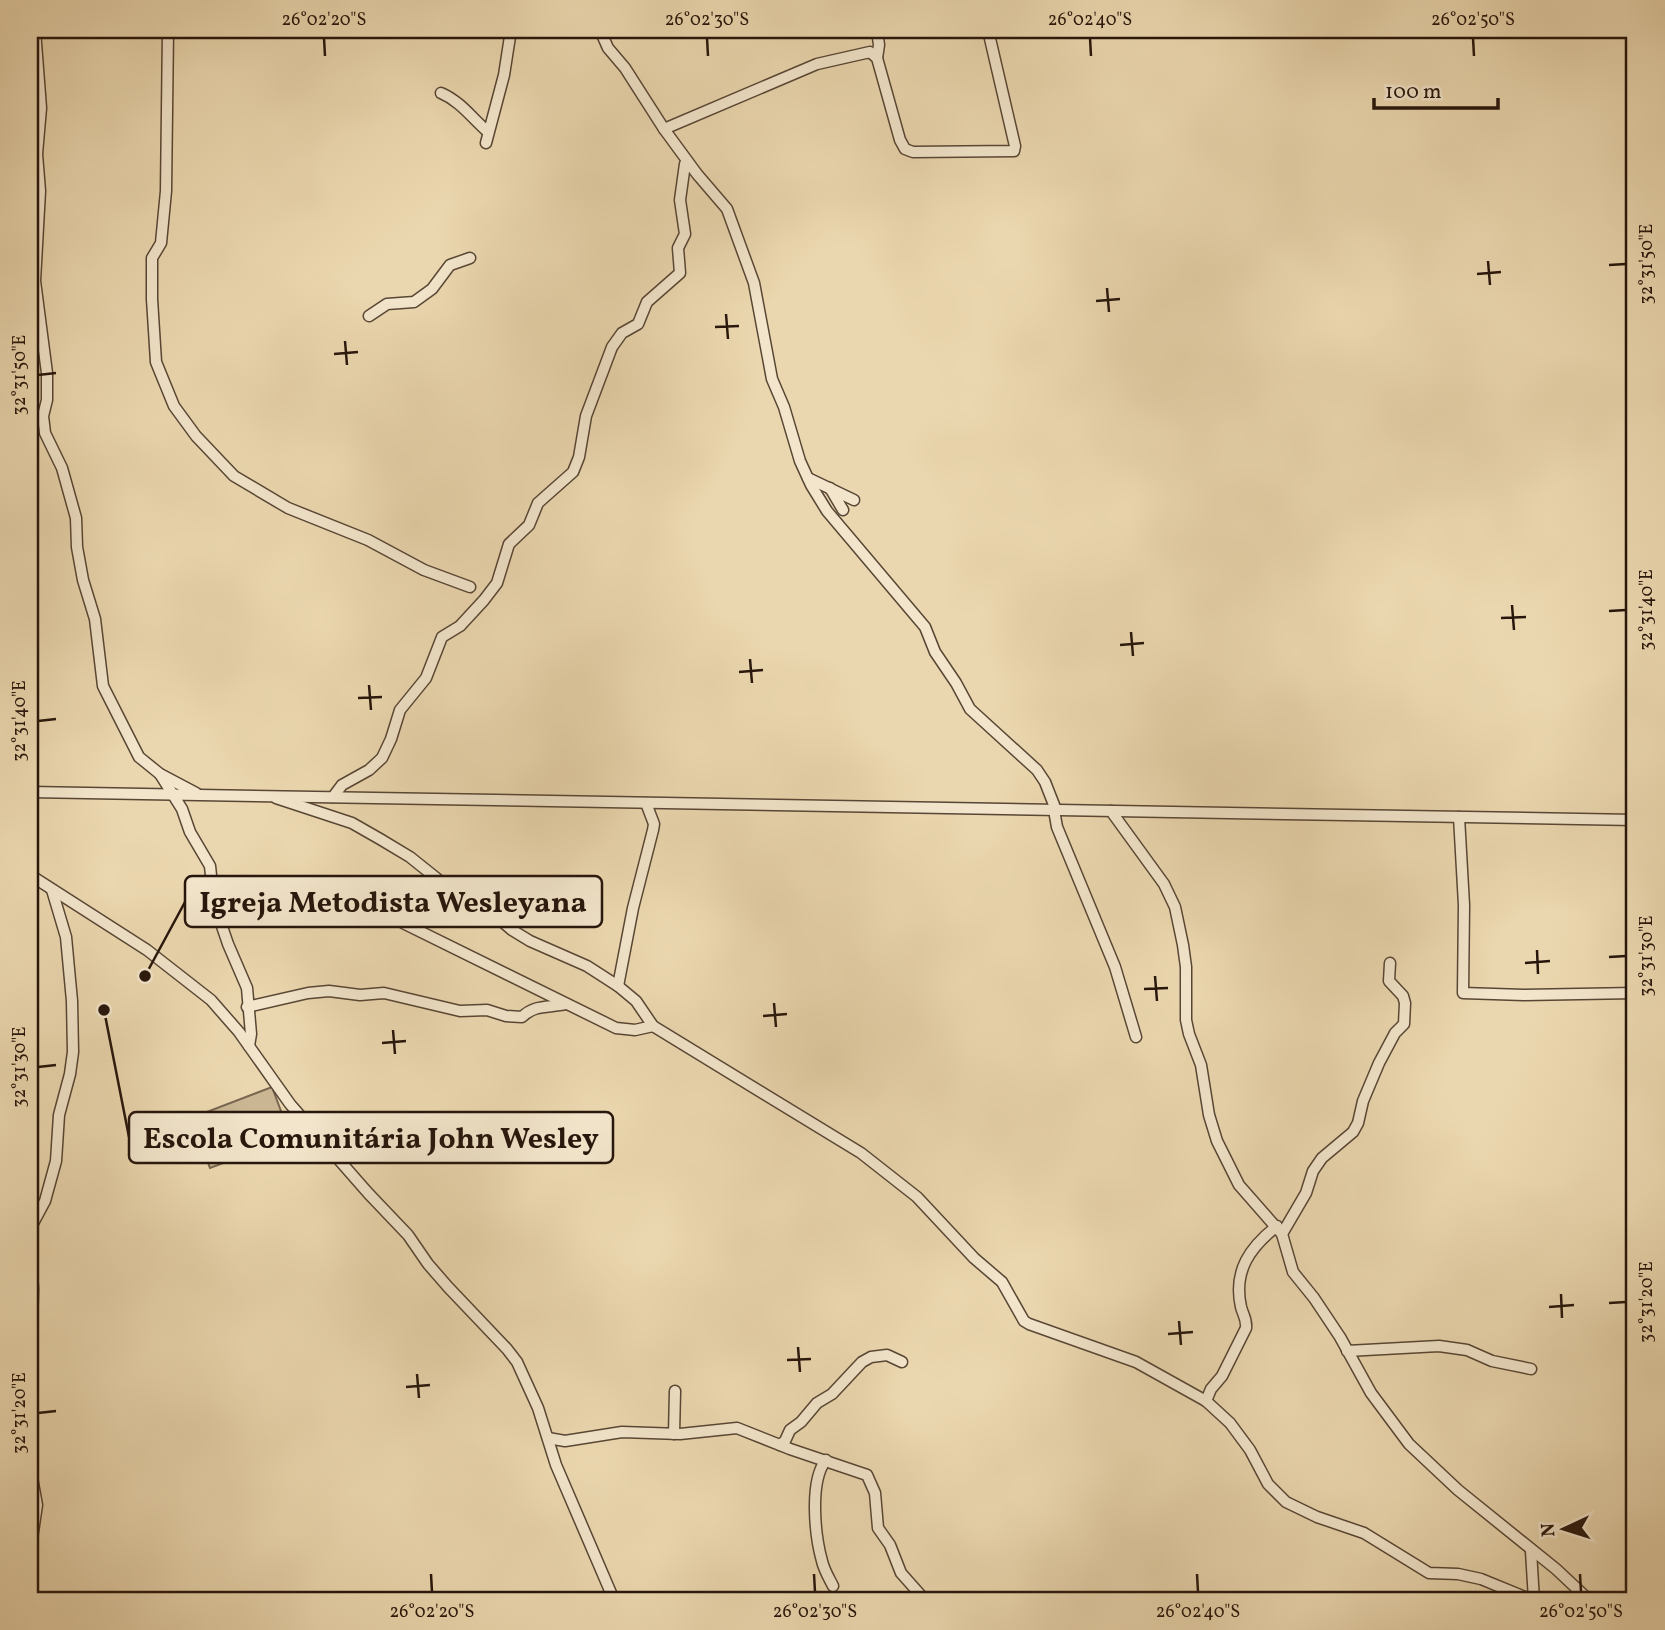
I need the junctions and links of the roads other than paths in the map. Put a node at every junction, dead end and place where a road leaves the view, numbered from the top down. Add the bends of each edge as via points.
1 (35, 30) edge
2 (168, 30) edge
3 (511, 30) edge
4 (600, 30) edge
5 (877, 30) edge
6 (988, 30) edge
7 (877, 58) junction
8 (441, 93) dead end
9 (664, 129) junction
10 (687, 161) junction
11 (34, 242) edge
12 (470, 258) dead end
13 (369, 316) dead end
14 (808, 478) junction
15 (830, 488) junction
16 (854, 500) dead end
17 (843, 510) dead end
18 (470, 587) dead end
19 (160, 774) junction
20 (30, 792) edge
21 (171, 794) junction
22 (193, 795) junction
23 (271, 796) junction
24 (333, 797) junction
25 (646, 803) junction
26 (179, 805) junction
27 (1055, 810) junction
28 (1111, 811) junction
29 (1459, 817) junction
30 (1635, 820) edge
31 (30, 876) edge
32 (52, 890) junction
33 (404, 923) dead end
34 (1390, 963) dead end
35 (618, 986) junction
36 (1635, 993) edge
37 (566, 1004) junction
38 (247, 1007) junction
39 (653, 1026) junction
40 (1136, 1037) dead end
41 (249, 1046) junction
42 (30, 1229) edge
43 (1279, 1230) junction
44 (30, 1248) edge
45 (1347, 1351) junction
46 (902, 1362) dead end
47 (1531, 1369) dead end
48 (30, 1387) edge
49 (675, 1391) dead end
50 (1206, 1401) junction
51 (674, 1434) junction
52 (548, 1438) junction
53 (780, 1445) junction
54 (813, 1456) junction
55 (825, 1460) junction
56 (30, 1466) edge
57 (818, 1470) junction
58 (1531, 1551) junction
59 (30, 1552) edge
60 (833, 1586) dead end
61 (614, 1600) edge
62 (925, 1600) edge
63 (1533, 1600) edge
64 (1589, 1600) edge

1 - 11 street via 41,108
2 - 18 street via 166,191 161,243 152,258 152,299 156,362 174,406 234,476 288,508
3 - 8 street via 487,138 458,101
4 - 9 street
5 - 7 street
6 - 7 street via 1014,151 905,149
7 - 9 street via 870,52 817,64
9 - 10 street
10 - 14 street via 727,209 754,284 772,379
10 - 24 street via 680,196 685,234 678,248 680,273 647,302 638,324 622,333 612,347 586,416 575,469 538,503 529,525 509,544 497,583 484,600 460,626 442,637 425,678 400,710 382,758 342,785
11 - 19 street via 34,281 47,373 45,433 62,468 76,518 76,547 95,619 103,686 139,757
12 - 13 street via 450,265 432,289 414,302 387,304
14 - 15 street
14 - 27 street via 827,511 925,627 970,709 1037,770
15 - 16 street
15 - 17 street
19 - 21 street
19 - 22 street
20 - 21 street
21 - 22 street
21 - 26 street
22 - 23 street
22 - 26 street
23 - 24 street
23 - 35 street via 352,823 410,857 455,893 484,906 512,930
24 - 25 street
25 - 27 street
25 - 35 street via 654,824
26 - 38 street via 210,866 214,903 247,988
27 - 28 street
27 - 40 street via 1057,827 1115,967
28 - 29 street
28 - 43 street via 1164,884 1175,907 1186,967 1186,1020 1217,1141 1239,1185
29 - 30 street
29 - 36 street via 1463,993
31 - 32 street
32 - 41 street via 180,975 211,1000
32 - 42 street via 66,937 73,1052 55,1161
33 - 37 street
34 - 43 street via 1389,981 1405,1003 1404,1024 1379,1063 1353,1132 1322,1158 1306,1192
35 - 39 street via 633,997
37 - 38 street via 541,1006 514,1017 487,1010 460,1011 384,993 329,991
37 - 39 street via 616,1028
38 - 41 street
39 - 50 street via 861,1153 917,1197 1002,1282 1024,1321 1136,1362
41 - 52 street via 290,1104 517,1362
43 - 45 street via 1293,1272
43 - 50 street via 1261,1238 1247,1256 1240,1281 1246,1328
44 - 48 street
45 - 47 street via 1439,1346
45 - 58 street via 1409,1444
46 - 53 street via 887,1355 862,1362
49 - 51 street
50 - 63 street via 1230,1423 1268,1484 1286,1502 1364,1533 1429,1573 1481,1579
51 - 52 street via 639,1431 565,1441
51 - 53 street via 737,1428
52 - 61 street
53 - 54 street
54 - 55 street
54 - 57 street
55 - 57 street
55 - 62 street via 870,1478 878,1528 901,1573
56 - 59 street via 37,1505
57 - 60 street via 815,1509 820,1554
58 - 63 street
58 - 64 street

